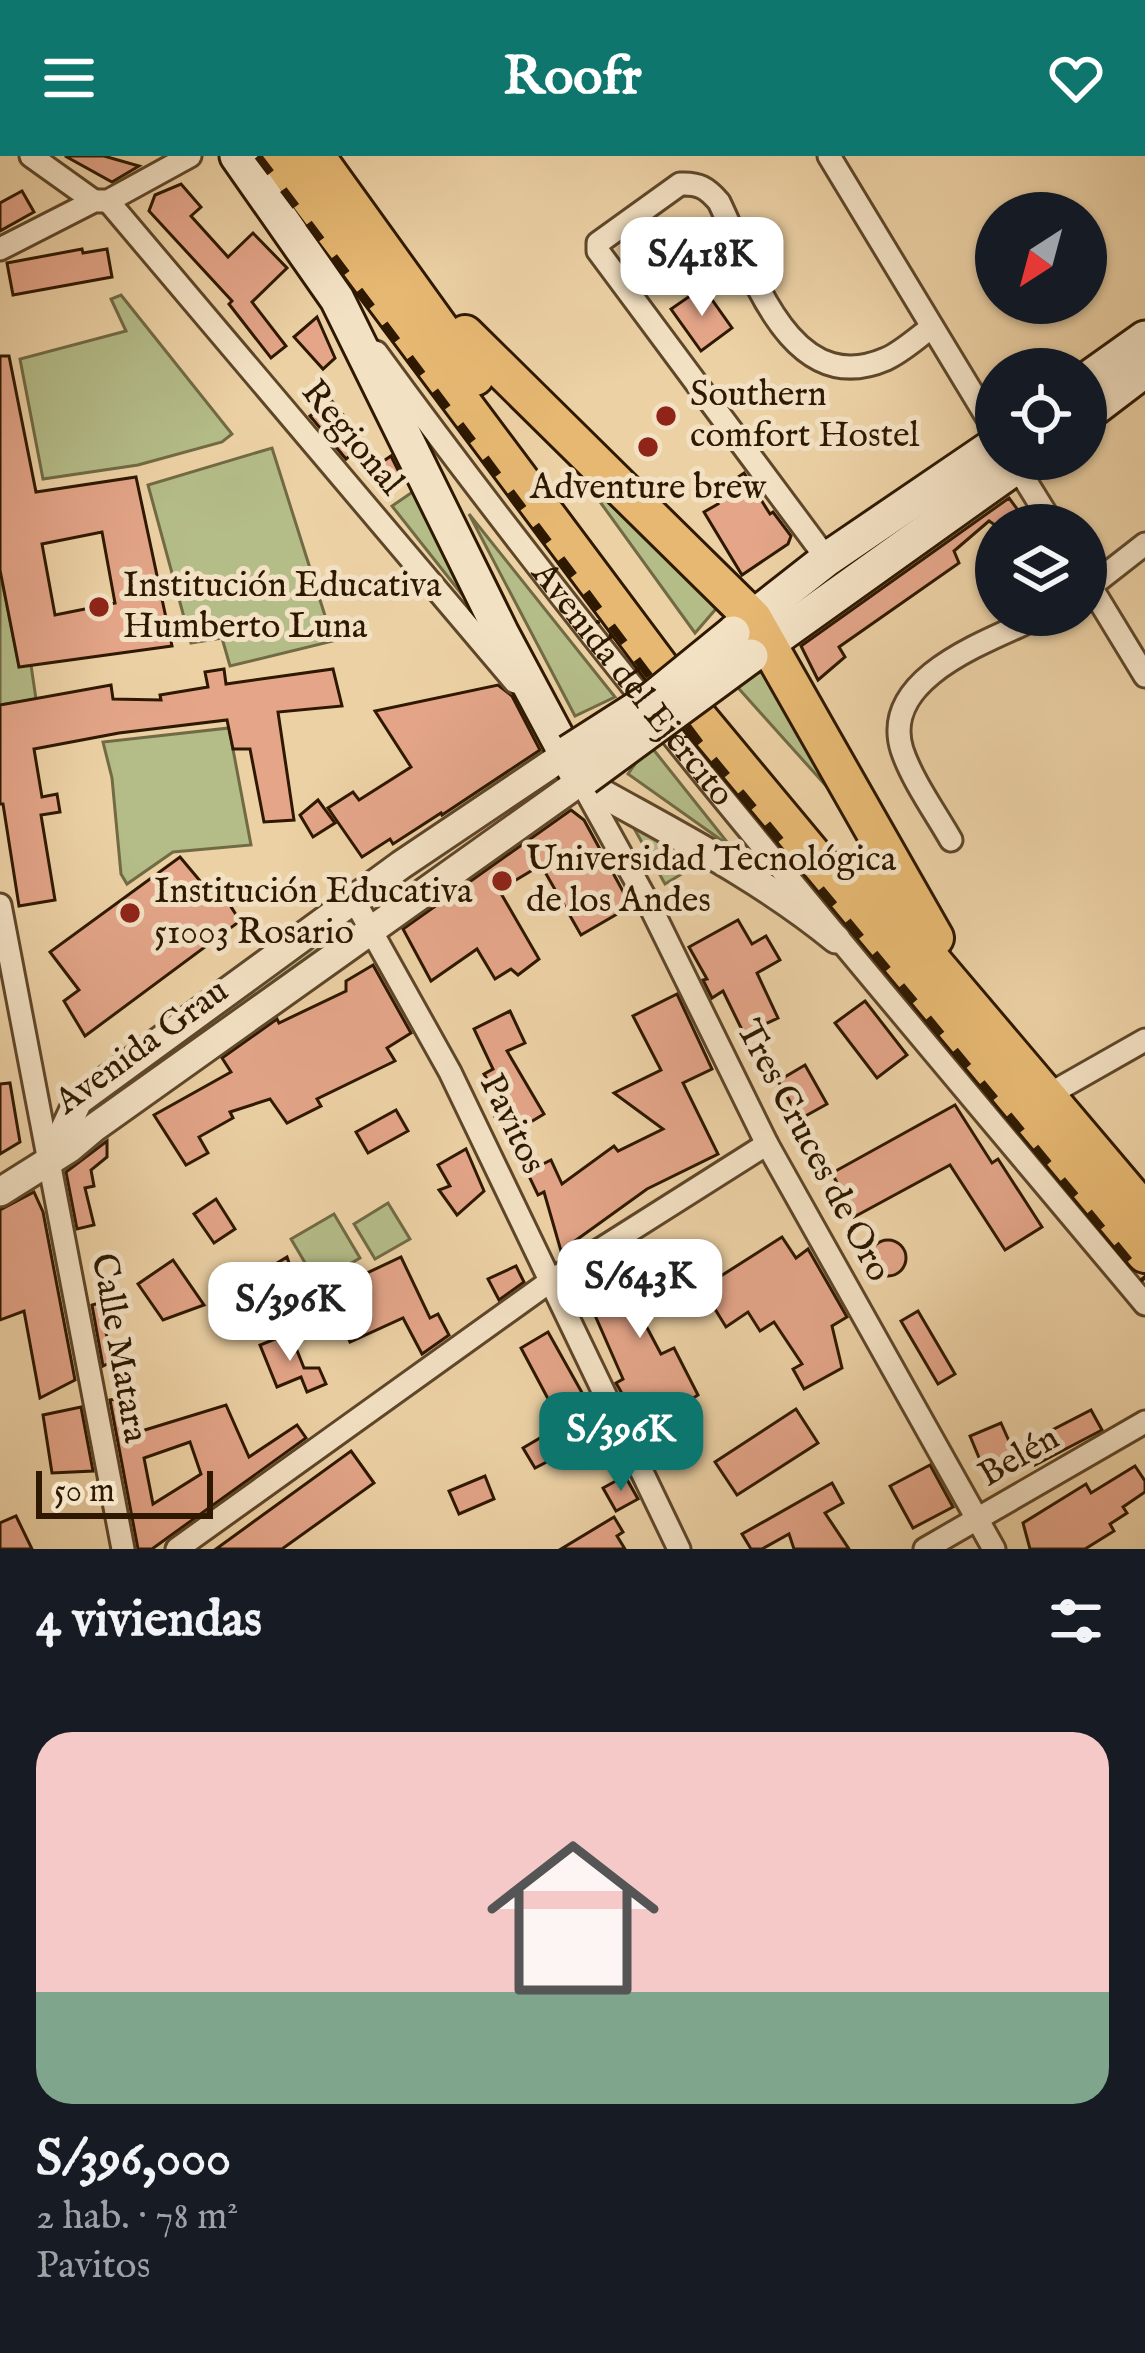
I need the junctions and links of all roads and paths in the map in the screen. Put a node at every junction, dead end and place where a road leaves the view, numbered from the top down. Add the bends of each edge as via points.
1 (31, 156) edge
2 (190, 156) edge
3 (237, 156) edge
4 (278, 156) edge
5 (830, 156) edge
6 (326, 161) edge
7 (101, 201) junction
8 (0, 249) edge
9 (393, 263) junction
10 (337, 298) junction
11 (932, 327) junction
12 (1145, 338) edge
13 (1107, 365) edge
14 (1145, 370) edge
15 (975, 398) edge
16 (1107, 399) edge
17 (975, 478) edge
18 (980, 480) edge
19 (1145, 544) edge
20 (827, 559) junction
21 (1107, 572) edge
22 (1107, 616) edge
23 (1001, 636) edge
24 (752, 637) junction
25 (1145, 676) edge
26 (545, 717) junction
27 (575, 767) junction
28 (950, 840) dead end
29 (354, 900) junction
30 (0, 904) edge
31 (372, 927) junction
32 (836, 939) junction
33 (971, 1004) junction
34 (1145, 1040) edge
35 (1048, 1095) junction
36 (767, 1144) junction
37 (51, 1159) junction
38 (0, 1192) edge
39 (1145, 1212) edge
40 (1145, 1254) edge
41 (552, 1280) junction
42 (1145, 1304) edge
43 (1145, 1422) edge
44 (977, 1519) junction
45 (122, 1549) edge
46 (177, 1549) edge
47 (679, 1549) edge
48 (926, 1549) edge
49 (994, 1549) edge

1 - 7 street, Regional
2 - 7 street
3 - 10 main road, Avenida del Ejército
4 - 40 main road, Avenida del Ejército via 693,711
5 - 11 street
6 - 9 main road, Avenida del Ejército
7 - 8 street
7 - 26 street, Regional
9 - 24 main road
9 - 33 main road, Avenida del Ejército via 710,710
10 - 26 main road
10 - 32 street, Avenida del Ejército via 520,545
11 - 15 street
11 - 20 street via 888,358 857,367 826,364 796,347 719,202 694,183 680,184 598,243
12 - 13 main road
14 - 16 main road
17 - 20 main road
18 - 24 main road
19 - 21 street
20 - 24 main road
22 - 25 street
23 - 28 street via 940,666 898,717 902,750
24 - 27 main road, bridge
24 - 33 main road
26 - 27 main road
27 - 29 street, Avenida Grau
27 - 31 street, Avenida Grau
27 - 32 street
27 - 36 street, Tres Cruces de Oro
29 - 31 street, Pavitos
29 - 37 street, Avenida Grau via 78,1101
30 - 37 street, Calle Matara
31 - 37 street, Avenida Grau
31 - 41 street, Pavitos
32 - 42 street, Avenida del Ejército
33 - 35 main road, Avenida del Ejército
34 - 35 street
35 - 39 main road, Avenida del Ejército
36 - 41 street
36 - 44 street, Tres Cruces de Oro
37 - 38 street
37 - 45 street, Calle Matara
41 - 46 street
41 - 47 street, Pavitos
43 - 44 street, Belén
44 - 48 street, Belén
44 - 49 street, Tres Cruces de Oro

